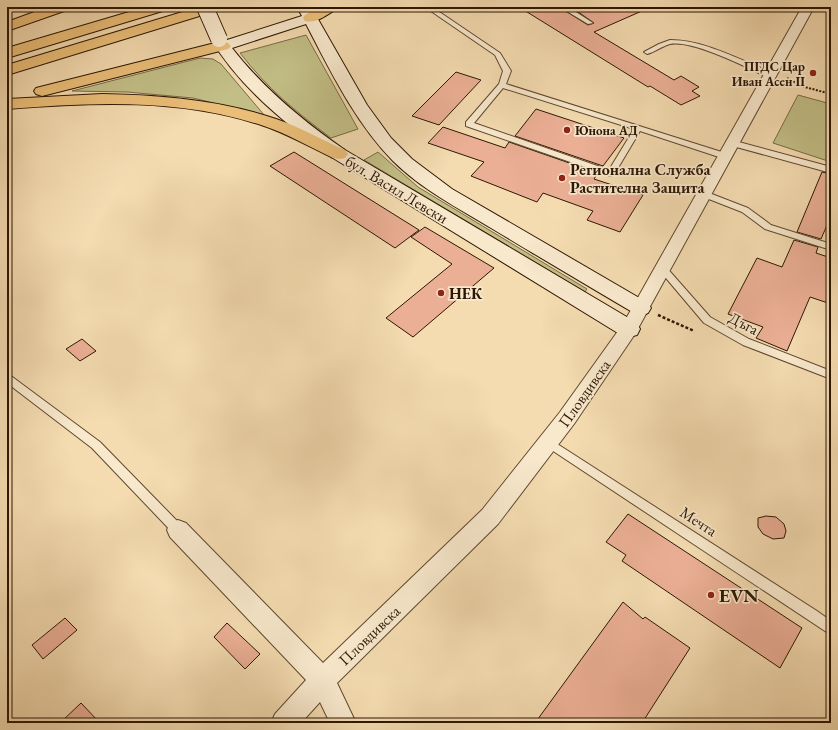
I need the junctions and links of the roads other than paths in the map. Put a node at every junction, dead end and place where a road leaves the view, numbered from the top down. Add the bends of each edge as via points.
1 (62, 7) edge
2 (161, 7) edge
3 (205, 7) edge
4 (214, 7) edge
5 (330, 7) edge
6 (428, 7) edge
7 (563, 7) edge
8 (808, 7) edge
9 (307, 12) edge
10 (590, 23) dead end
11 (7, 27) edge
12 (221, 42) junction
13 (647, 52) dead end
14 (7, 53) edge
15 (7, 70) edge
16 (772, 72) junction
17 (502, 85) junction
18 (7, 100) edge
19 (7, 104) edge
20 (638, 128) junction
21 (732, 143) junction
22 (339, 154) junction
23 (725, 156) junction
24 (831, 170) edge
25 (704, 194) junction
26 (831, 247) edge
27 (663, 269) junction
28 (641, 308) junction
29 (629, 329) junction
30 (831, 375) edge
31 (7, 377) edge
32 (548, 442) junction
33 (178, 530) joint
34 (831, 629) edge
35 (323, 680) junction
36 (343, 722) edge
37 (284, 723) edge

1 - 11 main road
2 - 14 main road
3 - 12 main road, бул. Васил Левски, bridge
4 - 15 main road
5 - 9 main road
6 - 17 lane via 498,54 506,71
7 - 10 lane
8 - 16 street, Пловдивска
9 - 12 main road
9 - 28 main road, бул. Васил Левски via 355,101 400,158 446,193
12 - 18 main road
12 - 22 main road, бул. Васил Левски via 271,103
13 - 16 lane via 670,42 683,42
16 - 21 street, Пловдивска
17 - 20 lane
17 - 20 lane via 469,124 611,173
19 - 22 main road via 66,99 110,99 194,106 261,120
20 - 23 lane
21 - 23 street, Пловдивска
21 - 24 lane
22 - 29 main road, бул. Васил Левски
23 - 25 street, Пловдивска
25 - 26 lane via 745,210 768,227
25 - 27 street, Пловдивска
27 - 28 street, Пловдивска
27 - 30 lane, Дъга via 707,320 746,342
28 - 29 street, Пловдивска
29 - 32 street, Пловдивска
31 - 33 lane via 96,445
32 - 34 lane, Мечта via 813,614
32 - 35 street, Пловдивска via 490,517
33 - 35 street
35 - 36 street
35 - 37 street, Пловдивска

